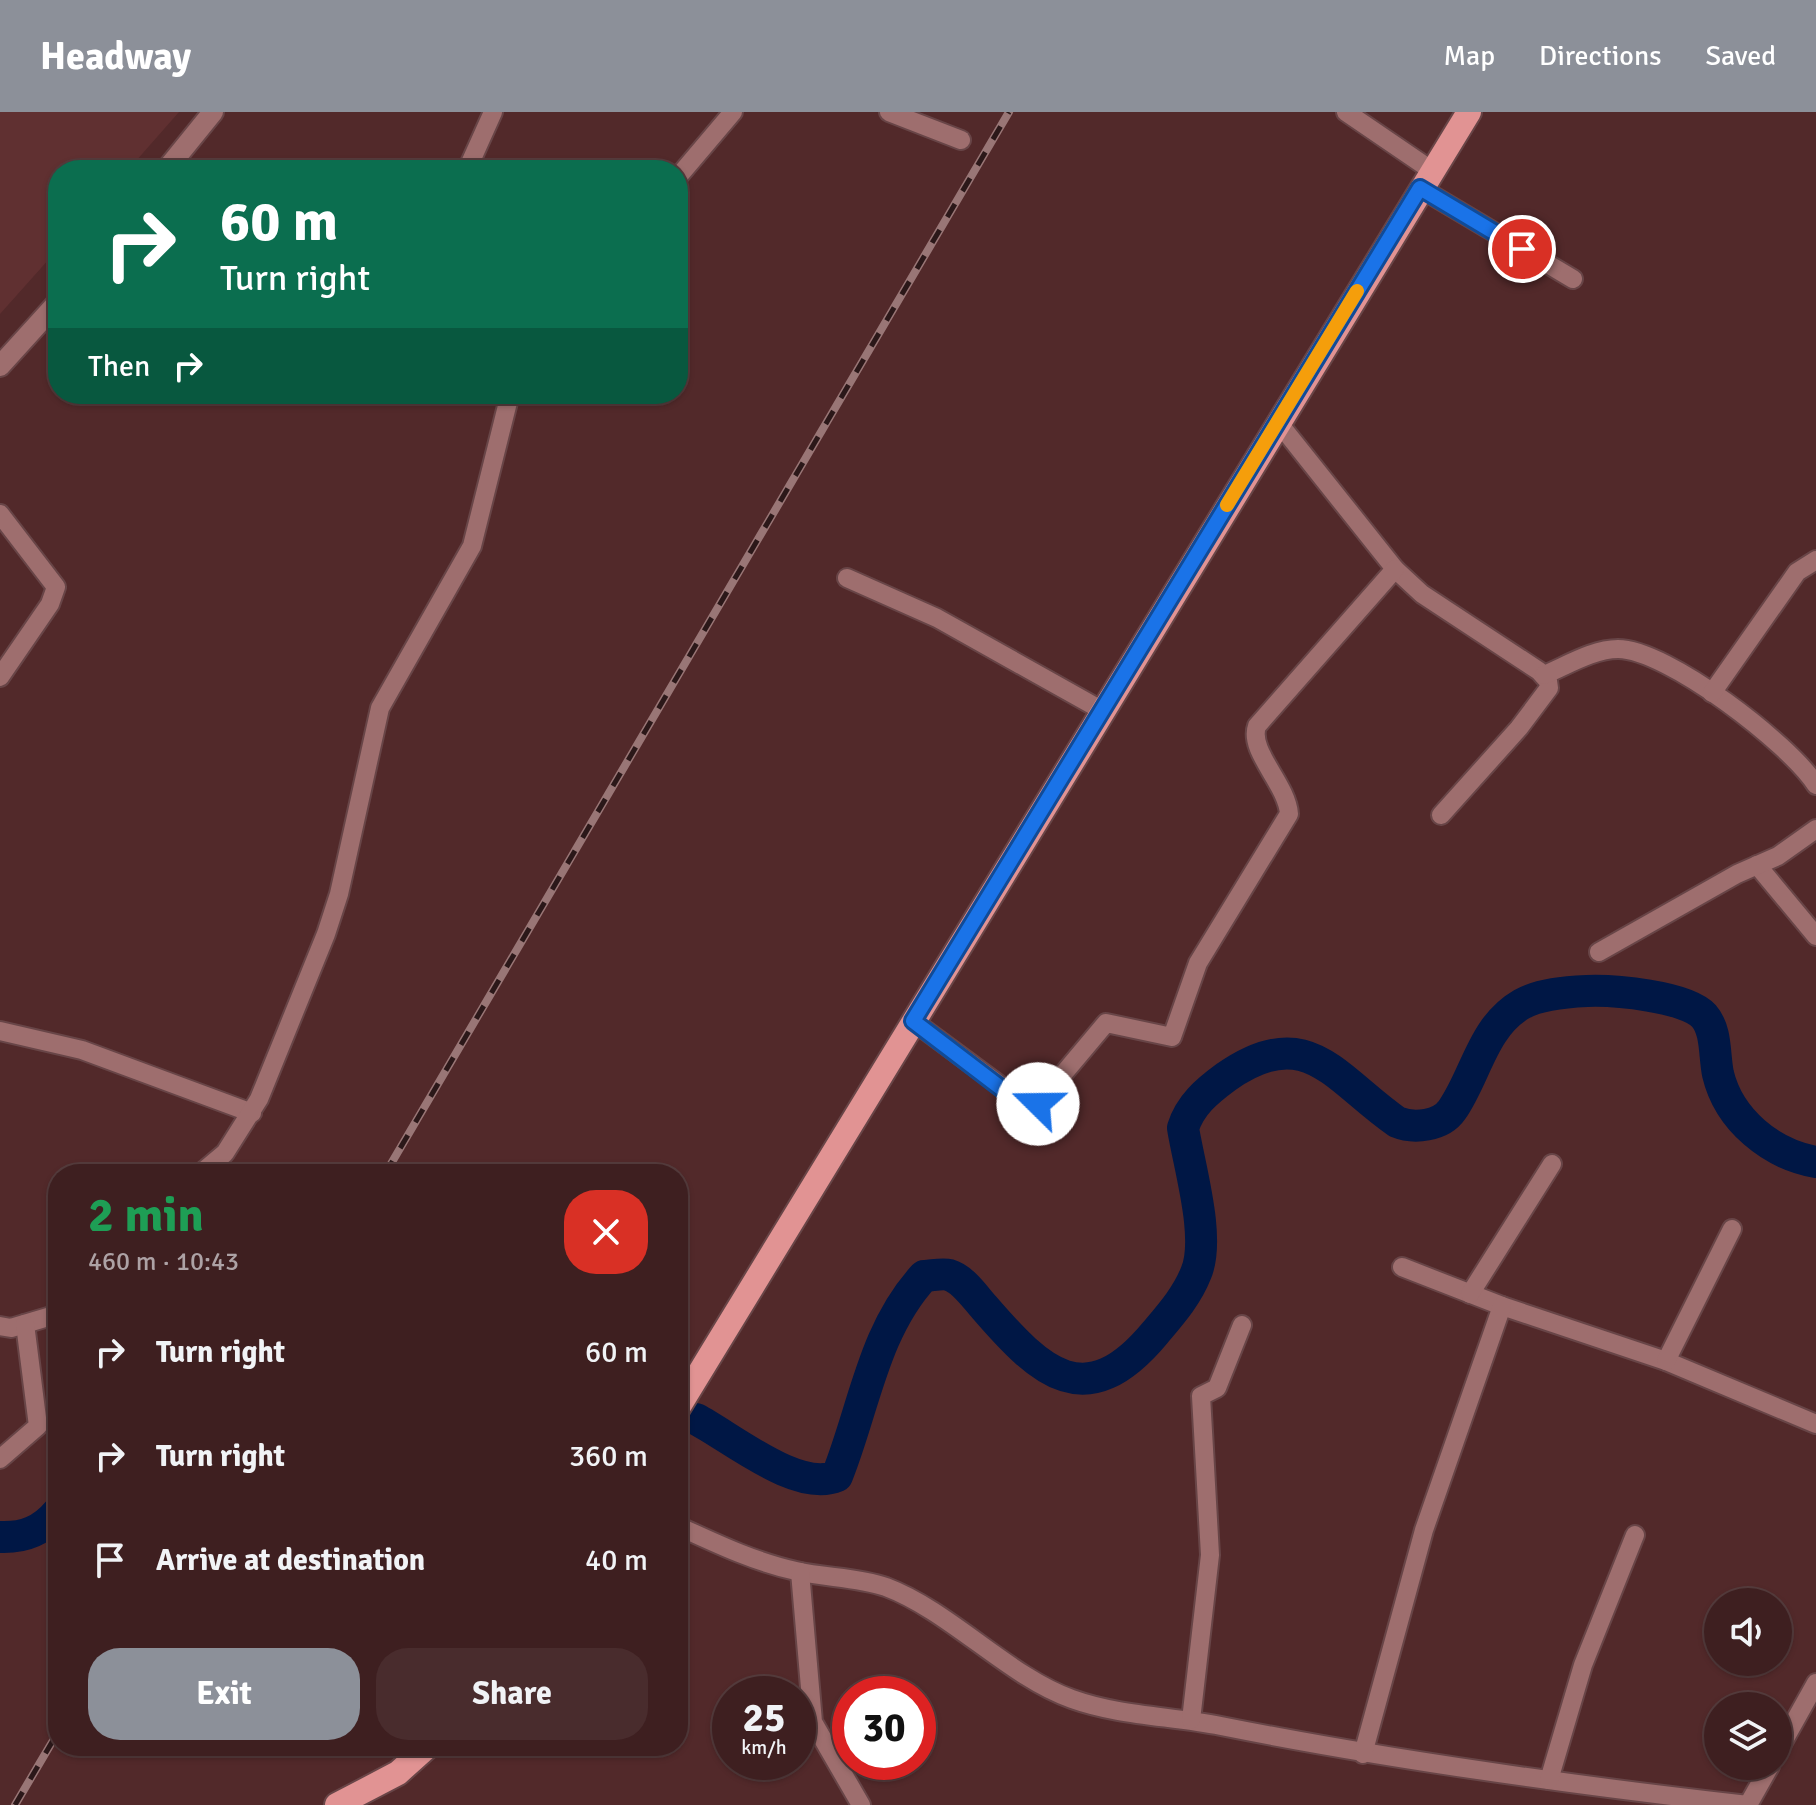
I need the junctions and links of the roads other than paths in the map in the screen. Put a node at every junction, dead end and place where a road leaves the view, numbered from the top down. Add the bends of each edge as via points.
1 (213, 112) edge
2 (493, 112) edge
3 (733, 112) edge
4 (889, 112) edge
5 (1346, 112) edge
6 (1469, 112) edge
7 (961, 140) dead end
8 (174, 160) edge
9 (471, 160) edge
10 (688, 165) edge
11 (1425, 179) junction
12 (1573, 279) dead end
13 (48, 313) edge
14 (0, 366) edge
15 (508, 404) edge
16 (1278, 422) junction
17 (0, 514) edge
18 (1816, 560) edge
19 (1395, 569) junction
20 (847, 578) dead end
21 (1544, 675) junction
22 (0, 677) edge
23 (1712, 693) junction
24 (1103, 711) junction
25 (1816, 785) edge
26 (1441, 815) dead end
27 (1816, 829) edge
28 (1757, 865) junction
29 (1816, 936) edge
30 (1599, 952) dead end
31 (913, 1021) junction
32 (0, 1031) edge
33 (252, 1113) junction
34 (212, 1164) edge
35 (1552, 1164) dead end
36 (1732, 1229) dead end
37 (1402, 1267) dead end
38 (1470, 1294) junction
39 (1502, 1306) junction
40 (48, 1317) edge
41 (25, 1324) junction
42 (1242, 1325) dead end
43 (0, 1326) edge
44 (1666, 1361) junction
45 (688, 1392) edge
46 (1816, 1424) edge
47 (0, 1459) edge
48 (688, 1530) edge
49 (1635, 1535) dead end
50 (800, 1572) junction
51 (1816, 1683) edge
52 (1191, 1720) junction
53 (1792, 1726) edge
54 (1363, 1754) junction
55 (417, 1756) edge
56 (1549, 1780) junction
57 (1762, 1780) edge
58 (337, 1805) edge
59 (861, 1805) edge
60 (1748, 1805) edge

1 - 8 main road
2 - 9 street
3 - 10 street
4 - 7 street
5 - 11 street
6 - 11 highway
11 - 12 street
11 - 16 highway
13 - 14 main road
15 - 33 street via 479,529 380,708 334,915
16 - 19 street
16 - 24 highway
17 - 22 street via 56,587
18 - 23 street via 1797,572
19 - 21 street via 1422,594
19 - 31 street via 1257,726 1257,746 1282,786 1289,814 1198,963 1172,1037 1106,1023 1038,1104 1028,1106
20 - 24 street via 937,618
21 - 23 street via 1600,652 1632,650
21 - 26 street via 1549,688
23 - 25 street via 1787,750
24 - 31 highway
27 - 28 street
28 - 29 street
28 - 30 street
31 - 45 highway
32 - 33 street via 89,1052
33 - 34 street
35 - 38 street
36 - 44 street
37 - 38 street
38 - 39 street
39 - 44 street
39 - 54 street via 1424,1530
40 - 41 street
41 - 43 street
41 - 47 street via 38,1426
42 - 52 street via 1217,1388 1201,1396 1210,1555
44 - 46 street
48 - 50 street via 764,1563
49 - 56 street via 1583,1665
50 - 52 street via 866,1581 903,1595 1069,1698 1096,1707
50 - 59 street via 813,1722
51 - 53 street
52 - 54 street
54 - 56 street
55 - 58 highway via 398,1773
56 - 60 street
57 - 60 street

